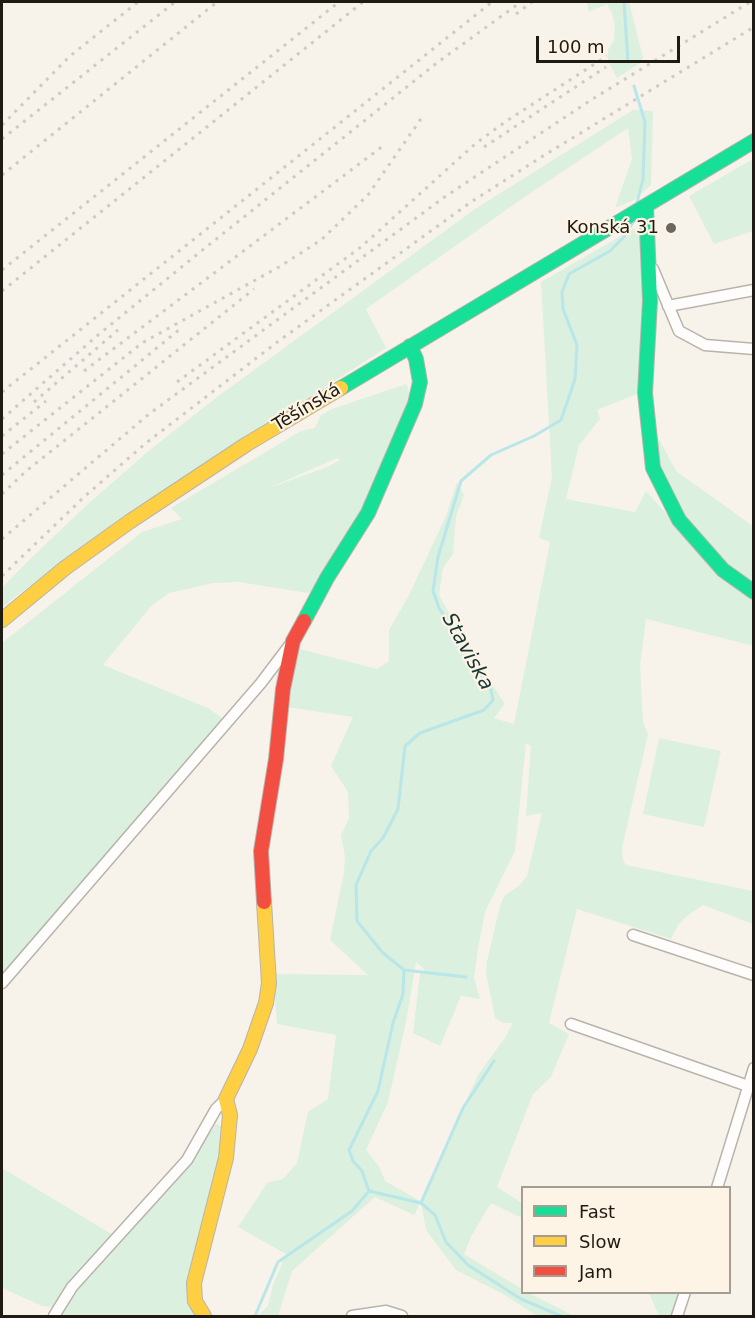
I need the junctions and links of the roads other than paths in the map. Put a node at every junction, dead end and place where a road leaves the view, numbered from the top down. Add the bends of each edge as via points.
1 (753, 141) edge
2 (646, 206) junction
3 (650, 260) junction
4 (753, 290) edge
5 (668, 306) junction
6 (410, 346) junction
7 (753, 349) edge
8 (753, 592) edge
9 (2, 620) edge
10 (293, 641) junction
11 (633, 935) dead end
12 (753, 975) edge
13 (2, 983) edge
14 (571, 1024) dead end
15 (753, 1068) edge
16 (750, 1090) edge
17 (226, 1099) junction
18 (718, 1186) edge
19 (685, 1294) edge
20 (54, 1317) edge
21 (204, 1317) edge
22 (352, 1317) edge
23 (402, 1317) edge
24 (677, 1317) edge

1 - 2 street, Těšínská
2 - 3 street
2 - 6 street, Těšínská
3 - 5 street
3 - 8 street via 645,393 653,468 679,520 723,570
4 - 5 street
5 - 7 street via 679,331 705,345
6 - 9 street, Těšínská via 178,489 65,568
6 - 10 street via 420,382 414,404 368,513
10 - 13 street
10 - 17 street via 261,851 269,983 250,1049
11 - 12 street
14 - 16 street
15 - 16 street
16 - 18 street
17 - 20 street via 216,1109 187,1160 72,1287
17 - 21 street via 230,1115 226,1158 194,1283 195,1301
19 - 24 street
22 - 23 street via 386,1311

